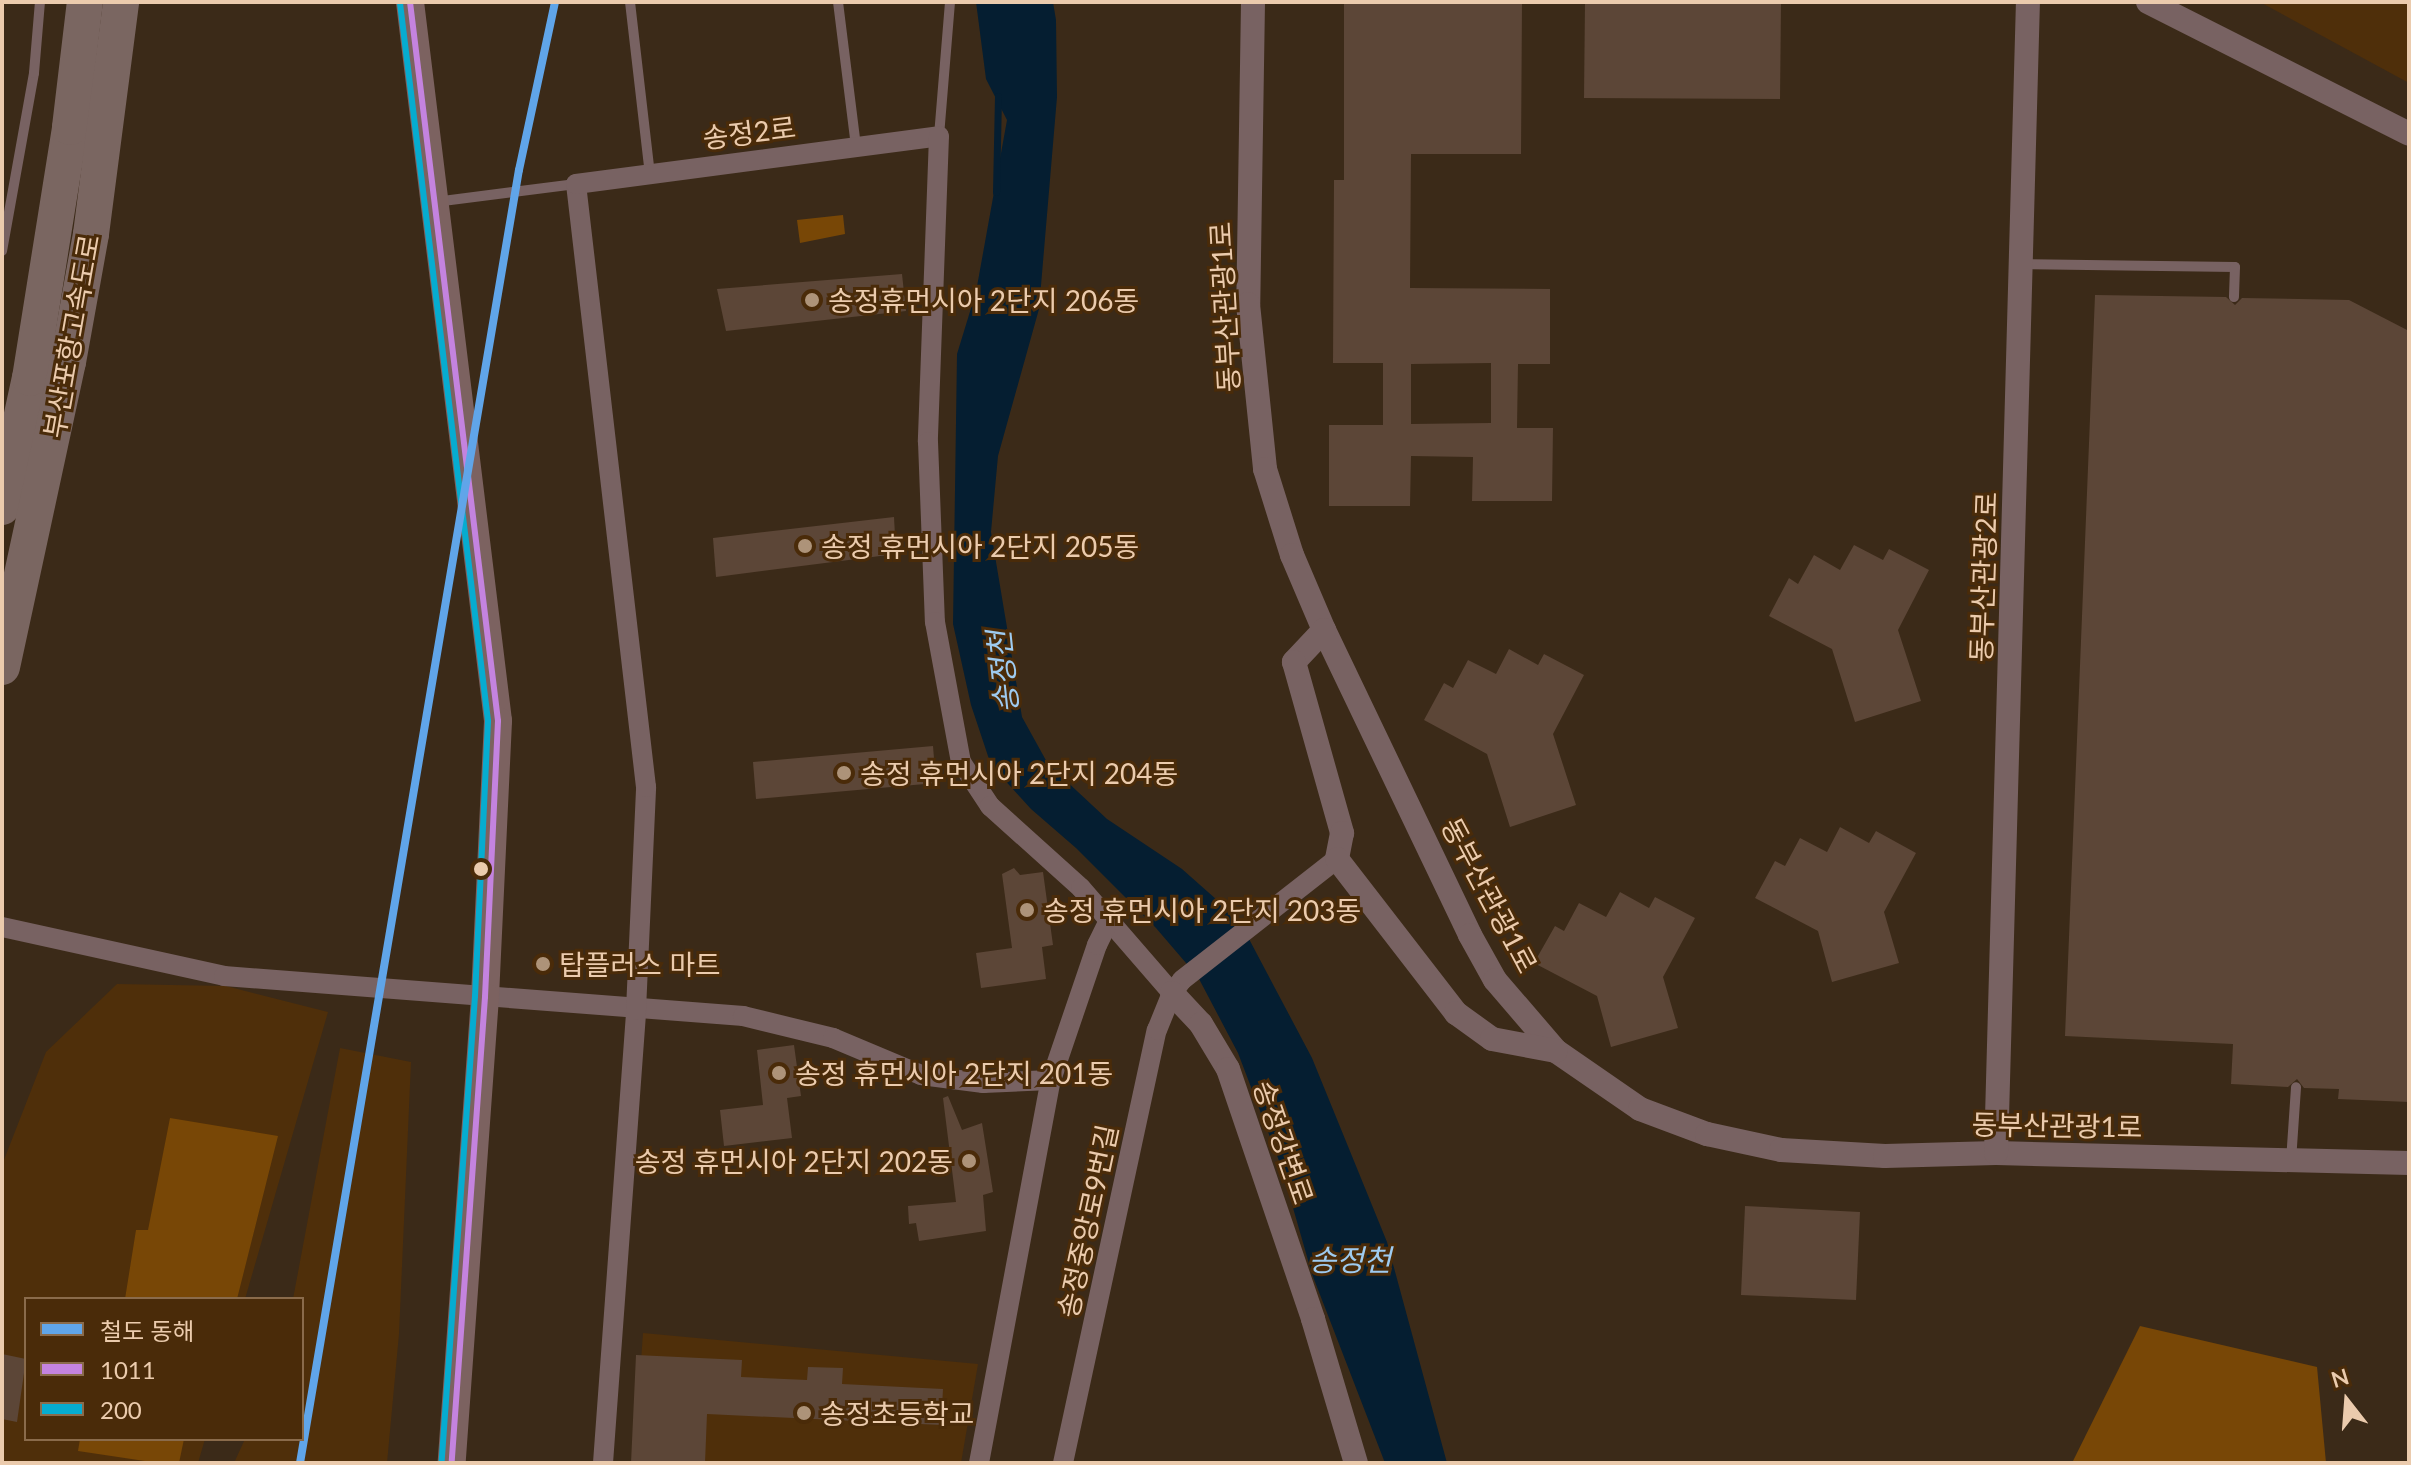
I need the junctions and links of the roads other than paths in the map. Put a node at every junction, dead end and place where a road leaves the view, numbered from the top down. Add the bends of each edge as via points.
1 (40, 2) edge
2 (85, 2) edge
3 (121, 2) edge
4 (410, 2) edge
5 (630, 2) edge
6 (838, 2) edge
7 (950, 2) edge
8 (1253, 2) edge
9 (2028, 2) edge
10 (2148, 2) edge
11 (2409, 134) edge
12 (939, 136) junction
13 (856, 147) junction
14 (650, 174) junction
15 (576, 184) junction
16 (433, 202) junction
17 (2, 251) edge
18 (2022, 264) junction
19 (2234, 297) dead end
20 (2, 507) edge
21 (1324, 630) junction
22 (2, 667) edge
23 (1337, 859) junction
24 (1109, 920) junction
25 (2, 927) edge
26 (1177, 986) junction
27 (485, 997) junction
28 (636, 1010) junction
29 (1556, 1051) junction
30 (1051, 1080) junction
31 (2296, 1087) dead end
32 (1996, 1153) junction
33 (2291, 1161) junction
34 (2409, 1163) edge
35 (452, 1463) edge
36 (603, 1463) edge
37 (979, 1463) edge
38 (1063, 1463) edge
39 (1356, 1463) edge

1 - 17 lane via 34,73
2 - 20 highway, 부산포항고속도로 via 32,362
3 - 22 highway, 부산포항고속도로 via 95,206 70,347
4 - 16 main road
5 - 14 lane
6 - 13 lane
7 - 12 lane
8 - 21 street, 동부산관광1로 via 1248,304 1265,469 1292,555
9 - 18 street, 동부산관광2로
10 - 11 street
12 - 13 street, 송정2로
12 - 24 street via 928,442 935,622 961,762 990,806
13 - 14 street, 송정2로
14 - 15 street, 송정2로
15 - 16 lane, 송정2로
15 - 28 street via 646,787
16 - 27 main road via 498,721
18 - 19 lane via 2235,267
18 - 32 street, 동부산관광2로
21 - 23 street via 1294,662 1342,833
21 - 29 street, 동부산관광1로 via 1470,935 1495,980
23 - 26 street
23 - 29 street via 1456,1013 1492,1039
24 - 26 street
24 - 30 street
25 - 27 street via 224,976
26 - 38 street, 송정중앙로9번길 via 1157,1030
26 - 39 street, 송정강변로 via 1228,1069
27 - 28 street
27 - 35 main road
28 - 30 street via 743,1016 803,1029 921,1075 983,1083
28 - 36 street
29 - 32 street, 동부산관광1로 via 1640,1109 1707,1134 1781,1150 1885,1156
30 - 37 street
31 - 33 lane
32 - 33 street, 동부산관광1로
33 - 34 street, 동부산관광1로

